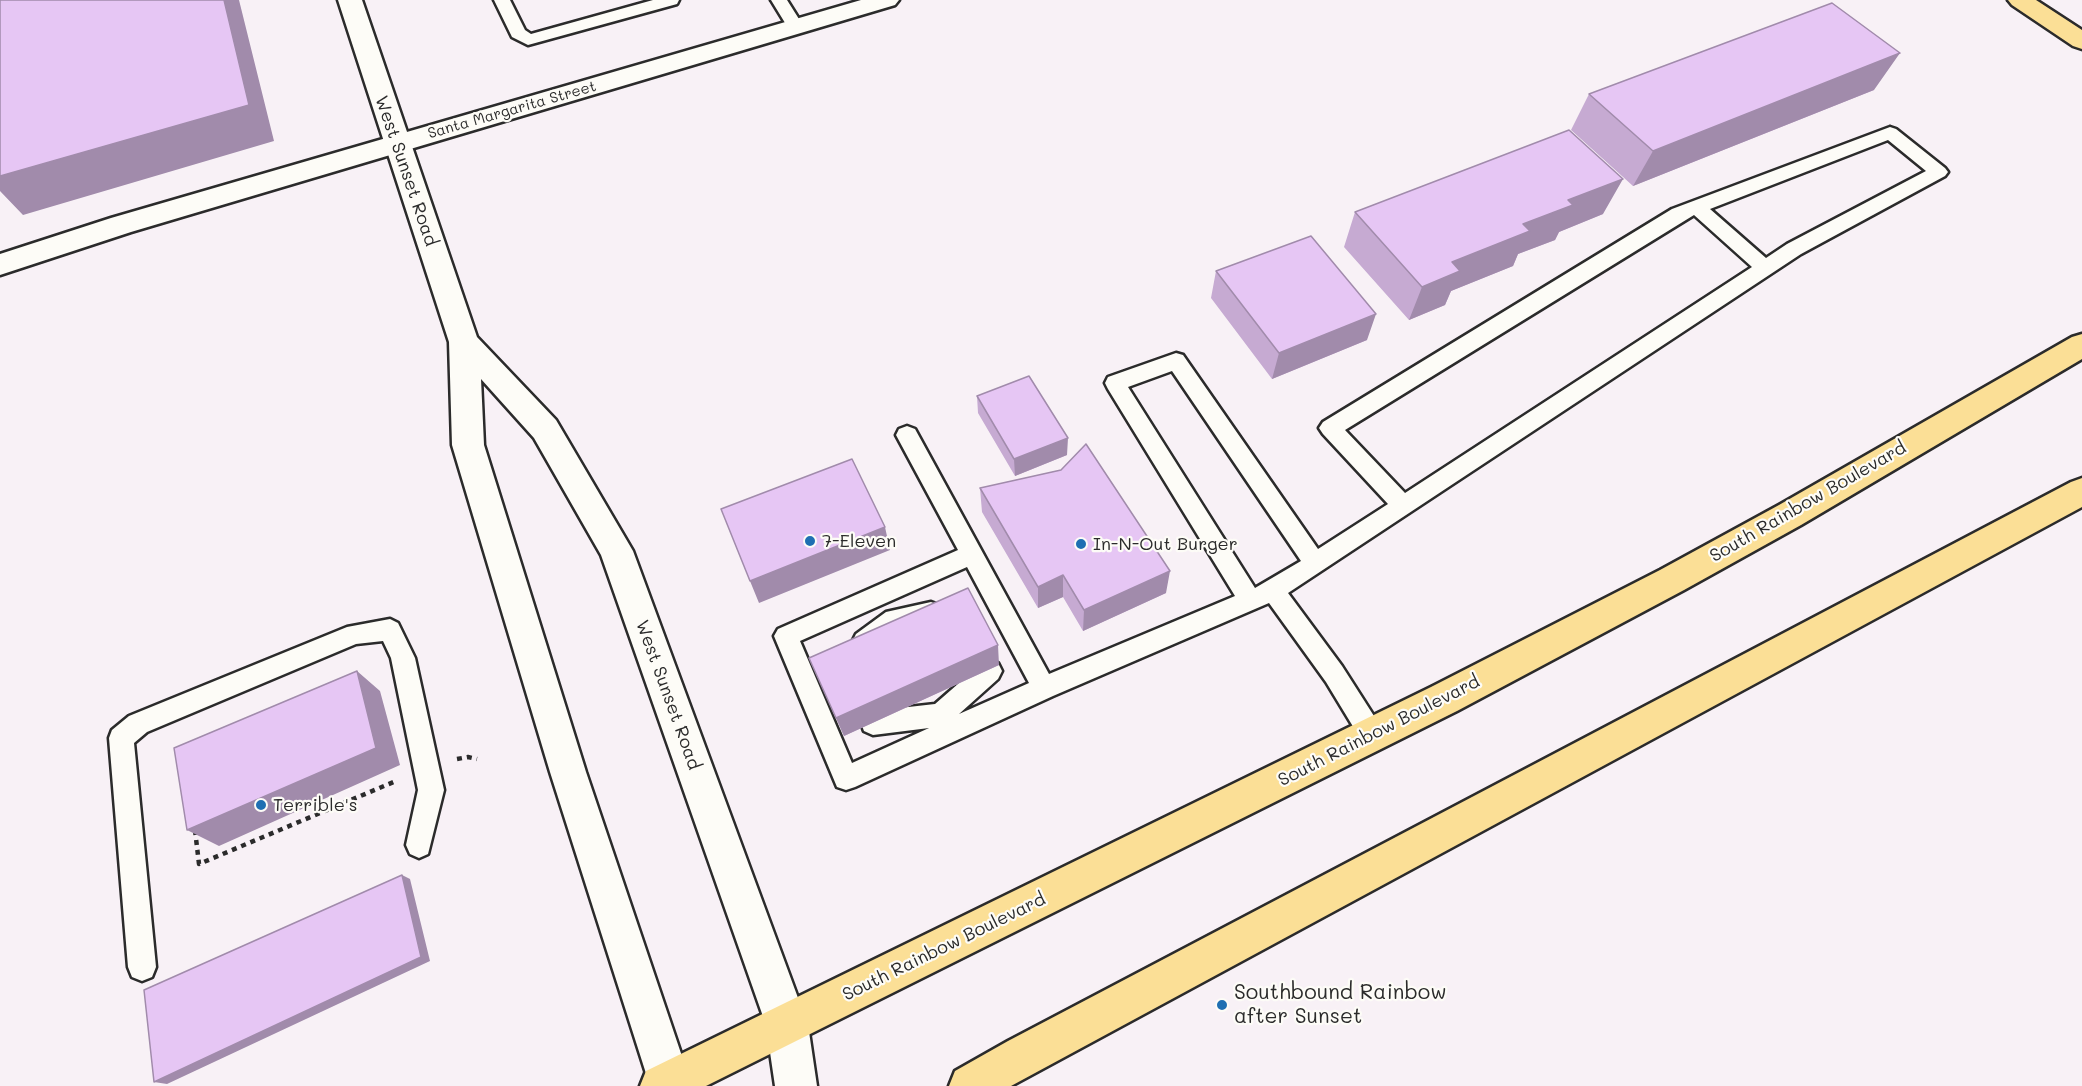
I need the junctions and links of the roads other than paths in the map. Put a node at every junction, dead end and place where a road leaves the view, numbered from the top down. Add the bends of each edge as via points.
1 (350, 0) edge
2 (502, 0) edge
3 (671, 0) edge
4 (779, 0) edge
5 (887, 0) edge
6 (2020, 0) edge
7 (796, 27) junction
8 (2082, 41) edge
9 (396, 144) junction
10 (1696, 207) junction
11 (0, 265) edge
12 (1765, 268) junction
13 (464, 342) junction
14 (2082, 345) edge
15 (907, 435) dead end
16 (2082, 491) edge
17 (2082, 504) edge
18 (1403, 505) junction
19 (2027, 519) junction
20 (973, 554) junction
21 (1315, 563) junction
22 (1273, 591) junction
23 (881, 594) junction
24 (1250, 600) junction
25 (947, 609) edge
26 (898, 628) junction
27 (844, 657) edge
28 (990, 671) edge
29 (1044, 688) junction
30 (940, 714) junction
31 (873, 723) edge
32 (1372, 735) junction
33 (419, 845) dead end
34 (142, 967) dead end
35 (787, 1025) junction
36 (1012, 1071) edge
37 (667, 1084) edge
38 (796, 1086) edge
39 (970, 1086) edge

1 - 9 main road, West Sunset Road
2 - 3 lane via 518,33 528,40
4 - 7 lane
5 - 7 main road, Santa Margarita Street
6 - 8 main road
7 - 9 main road, Santa Margarita Street
9 - 11 main road, Santa Margarita Street
9 - 13 main road, West Sunset Road
10 - 12 lane
10 - 12 lane via 1890,133 1939,172
10 - 18 lane via 1330,428
12 - 18 lane
13 - 35 main road, West Sunset Road via 545,429 616,551
13 - 37 main road, West Sunset Road via 468,445
14 - 32 main road, South Rainbow Boulevard via 1672,580
15 - 20 lane
16 - 19 main road
17 - 19 main road
18 - 21 lane
19 - 36 main road
20 - 23 lane
20 - 29 lane
21 - 22 lane
21 - 24 lane via 1176,361 1115,384
22 - 24 lane
22 - 32 lane via 1334,674
23 - 26 lane
23 - 30 lane via 786,636 846,778
24 - 29 lane
25 - 26 lane
26 - 27 lane
28 - 30 lane
29 - 30 lane
30 - 31 lane
32 - 35 main road, South Rainbow Boulevard
33 - 34 lane via 431,790 403,658 390,630 355,634 138,724 121,738
35 - 37 main road, South Rainbow Boulevard
35 - 38 main road, West Sunset Road
36 - 39 main road

